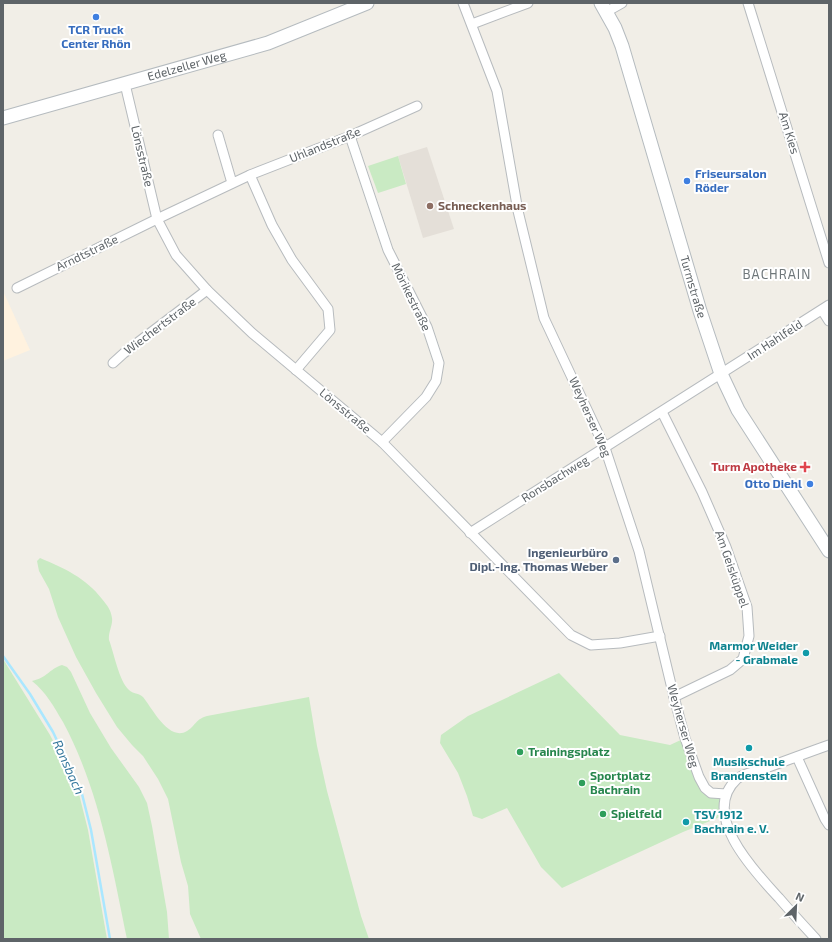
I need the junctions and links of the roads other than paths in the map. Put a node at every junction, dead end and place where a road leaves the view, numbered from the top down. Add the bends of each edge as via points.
1 (367, 3) edge
2 (463, 3) edge
3 (528, 3) edge
4 (622, 3) edge
5 (748, 3) edge
6 (604, 7) edge
7 (472, 24) junction
8 (125, 84) junction
9 (417, 106) dead end
10 (3, 118) edge
11 (218, 135) dead end
12 (350, 136) junction
13 (250, 175) junction
14 (232, 183) junction
15 (157, 219) junction
16 (829, 263) edge
17 (17, 288) dead end
18 (207, 290) junction
19 (825, 308) edge
20 (829, 320) edge
21 (113, 363) dead end
22 (296, 370) junction
23 (721, 374) junction
24 (662, 412) junction
25 (382, 442) junction
26 (605, 448) junction
27 (470, 533) junction
28 (829, 551) edge
29 (660, 636) junction
30 (674, 697) junction
31 (829, 745) edge
32 (797, 757) junction
33 (726, 794) junction
34 (829, 825) edge
35 (816, 939) edge

1 - 8 main road, Edelzeller Weg via 268,43
2 - 7 street, Weyherser Weg
3 - 7 street
4 - 6 street
5 - 16 street, Am Kies
6 - 23 main road, Turmstraße via 622,46
7 - 26 street, Weyherser Weg via 497,91 518,211 544,318
8 - 10 main road, Edelzeller Weg
8 - 15 street, Lönsstraße
9 - 12 street, Uhlandstraße
11 - 14 street
12 - 13 street, Uhlandstraße
12 - 25 street, Mörikestraße via 388,250 427,327 439,363 436,382 426,397
13 - 14 street, Uhlandstraße
13 - 22 street via 292,260 328,309 330,330
14 - 15 street, Uhlandstraße
15 - 17 street, Arndtstraße
15 - 18 street, Lönsstraße via 176,255
18 - 21 street, Wiechertstraße
18 - 22 street, Lönsstraße
19 - 20 street
19 - 23 street, Im Hahlfeld
22 - 25 street, Lönsstraße
23 - 24 street, Ronsbachweg
23 - 28 main road, Turmstraße via 738,410
24 - 26 street, Ronsbachweg
24 - 30 street, Am Geisküppel via 726,547 747,607 748,636 743,659 730,670
25 - 27 street, Lönsstraße
26 - 27 street, Ronsbachweg
26 - 29 street, Weyherser Weg via 639,551
27 - 29 street, Lönsstraße via 571,635 591,645
29 - 30 street, Weyherser Weg
30 - 33 street, Weyherser Weg via 699,778 711,793
31 - 32 street
32 - 33 street via 738,778
32 - 34 street
33 - 35 street via 725,815 731,835 743,856

